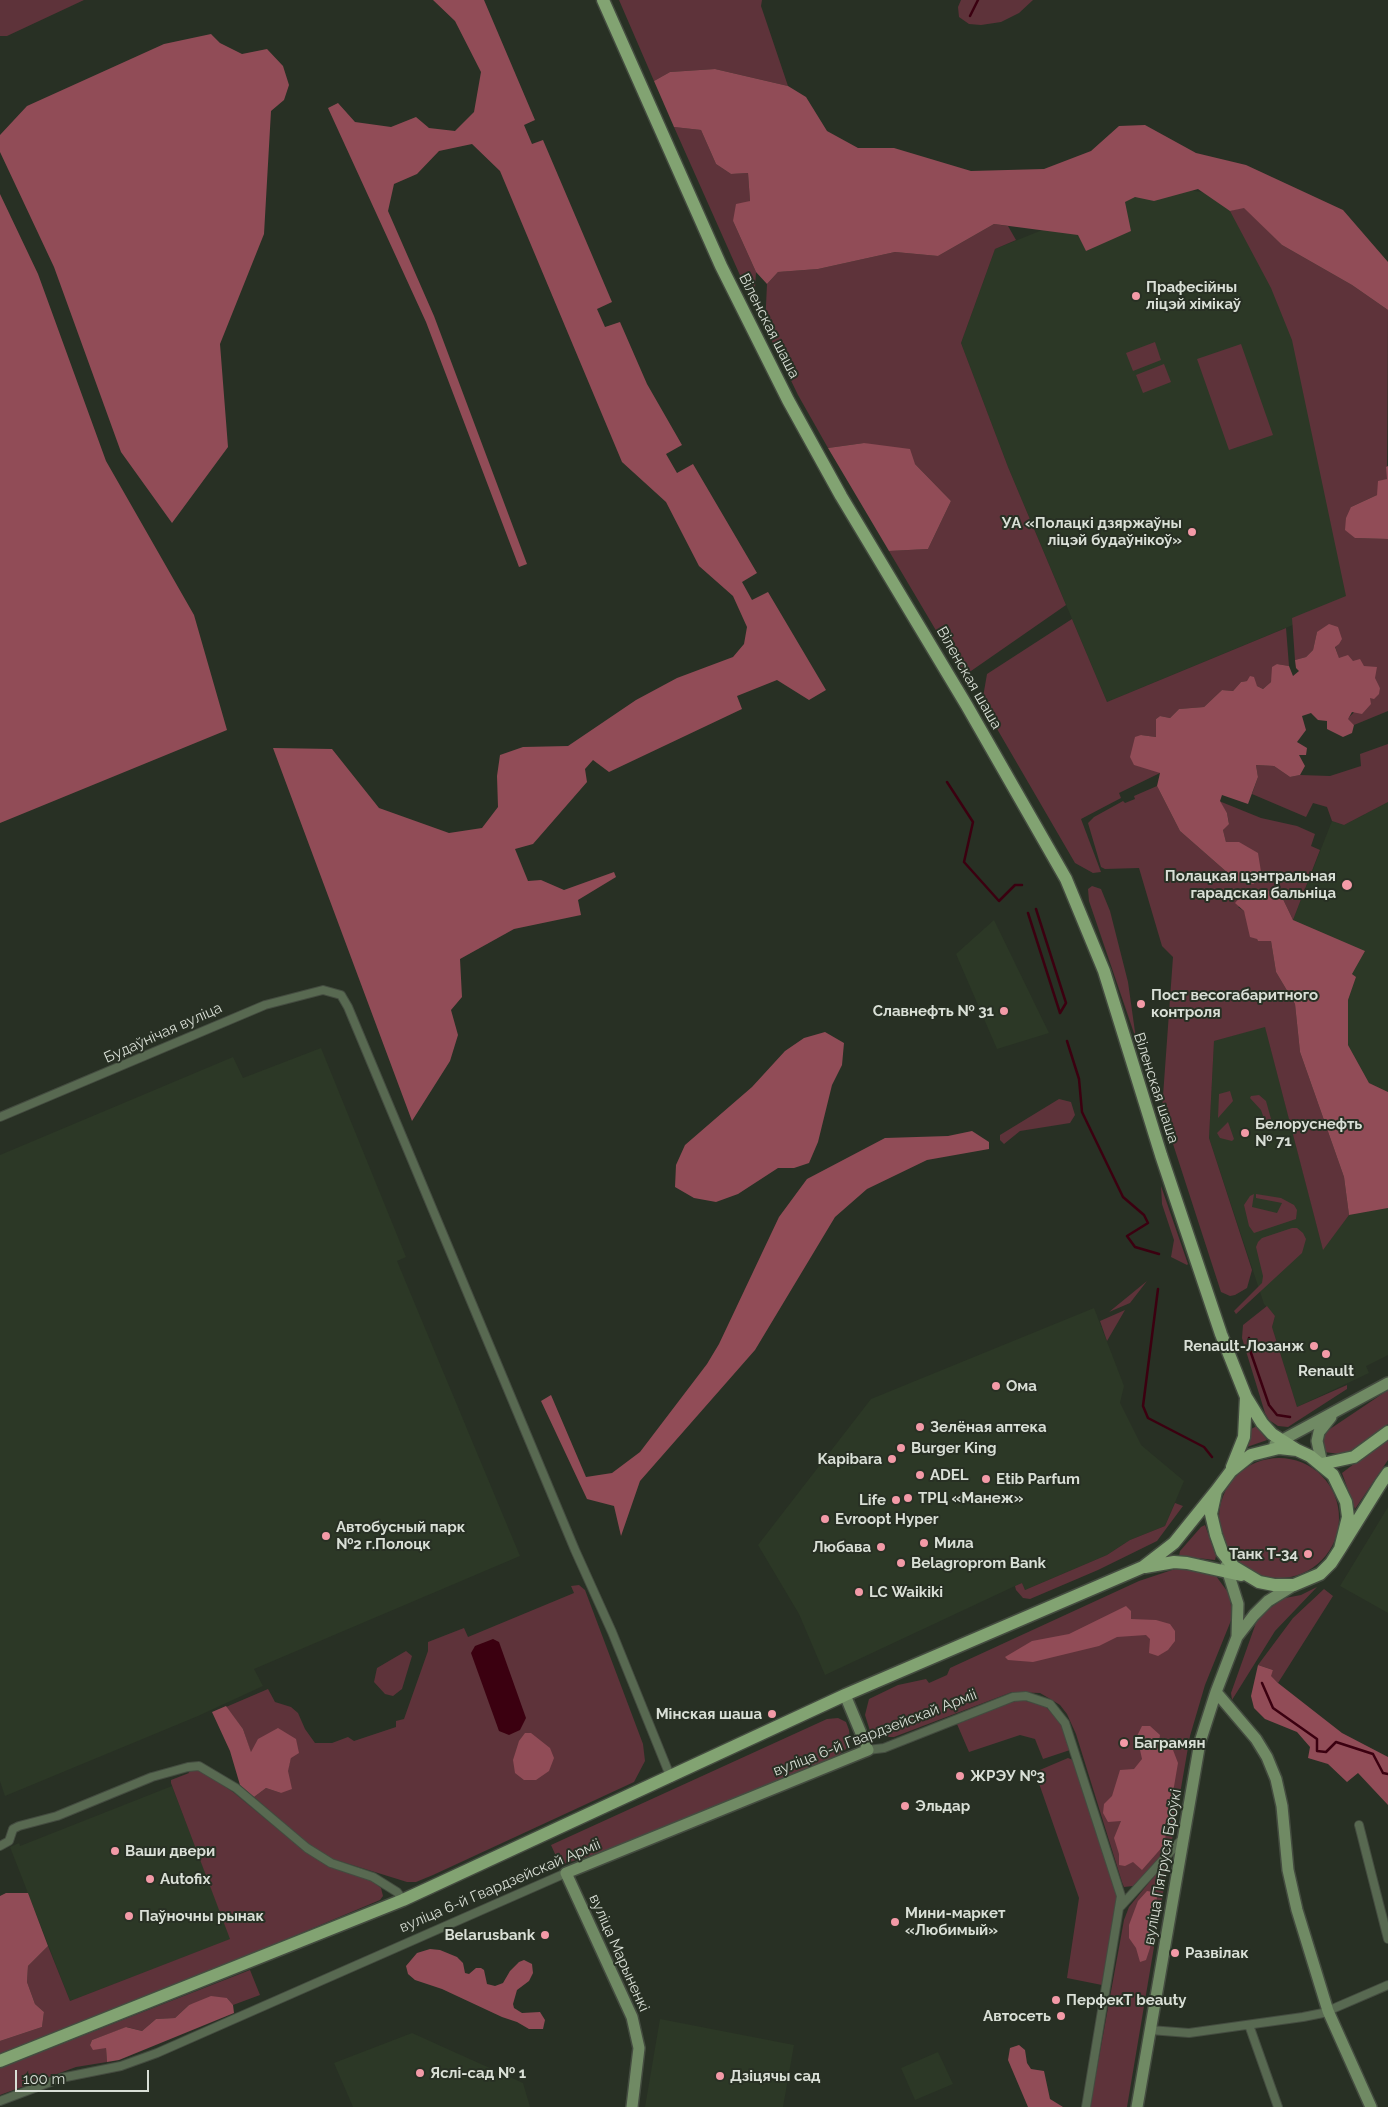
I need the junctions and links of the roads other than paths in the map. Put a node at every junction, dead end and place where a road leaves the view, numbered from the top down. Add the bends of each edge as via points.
1 (603, 0) edge
2 (0, 1117) edge
3 (1388, 1383) edge
4 (1246, 1397) junction
5 (1334, 1414) junction
6 (1388, 1432) edge
7 (1281, 1440) junction
8 (1297, 1450) junction
9 (1264, 1451) junction
10 (1322, 1464) junction
11 (1231, 1471) junction
12 (1388, 1473) edge
13 (1216, 1491) junction
14 (1340, 1549) junction
15 (1222, 1552) junction
16 (1143, 1568) junction
17 (1227, 1572) junction
18 (1246, 1576) junction
19 (1294, 1585) junction
20 (1237, 1637) junction
21 (1216, 1692) junction
22 (845, 1696) junction
23 (868, 1750) junction
24 (671, 1778) junction
25 (1359, 1825) dead end
26 (1184, 1837) junction
27 (0, 1846) edge
28 (566, 1873) junction
29 (403, 1900) junction
30 (1121, 1906) junction
31 (1388, 1939) edge
32 (1388, 1985) edge
33 (1328, 2011) junction
34 (1249, 2025) junction
35 (1150, 2030) junction
36 (0, 2061) edge
37 (0, 2101) edge
38 (632, 2107) edge
39 (1086, 2107) edge
40 (1137, 2107) edge
41 (1278, 2107) edge
42 (1371, 2107) edge

1 - 4 main road, Віленская шаша via 721,266 788,400 1066,879 1104,971 1161,1155 1221,1334
2 - 24 street, Будаўнічая вуліца via 265,1005 323,990 341,995 575,1550 609,1623
3 - 5 street
4 - 7 main road via 1262,1423
4 - 11 main road via 1244,1437
5 - 7 street
5 - 10 street via 1319,1432 1317,1441
6 - 10 main road via 1354,1457
7 - 8 main road
7 - 9 street
8 - 9 main road via 1279,1448
8 - 10 main road
9 - 11 main road via 1241,1461
10 - 14 main road via 1333,1476 1346,1502 1348,1517
11 - 13 main road
12 - 14 main road
13 - 15 main road via 1211,1514
13 - 16 main road via 1174,1543
14 - 19 main road via 1320,1574
15 - 17 street, вуліца Пятруся Броўкі
15 - 18 main road
16 - 17 main road via 1174,1562
16 - 22 main road
17 - 18 main road
17 - 20 street, вуліца Пятруся Броўкі via 1238,1604
18 - 19 main road via 1274,1585
19 - 20 street, вуліца Пятруся Броўкі via 1268,1601
20 - 21 street, вуліца Пятруся Броўкі
21 - 26 street, вуліца Пятруся Броўкі via 1200,1742
21 - 33 street via 1256,1739 1276,1779 1288,1870
22 - 23 street
22 - 24 main road
23 - 28 street, вуліца 6-й Гвардзейскай Арміі
23 - 30 street, вуліца 6-й Гвардзейскай Арміі via 884,1748 1012,1697 1026,1696 1050,1704 1065,1723 1119,1884
24 - 29 main road
25 - 31 street
26 - 30 street
26 - 35 street, вуліца Пятруся Броўкі
27 - 29 street via 9,1841 13,1829 18,1826 57,1816 157,1775 199,1766 236,1788 307,1848 330,1863 373,1877
28 - 37 street, вуліца 6-й Гвардзейскай Арміі via 157,2053 121,2066 62,2078
28 - 38 street, вуліца Марыненкі via 632,2017 639,2048
29 - 36 main road
30 - 39 street
32 - 33 street
33 - 34 street
33 - 42 street
34 - 35 street via 1189,2033
34 - 41 street
35 - 40 street, вуліца Пятруся Броўкі

